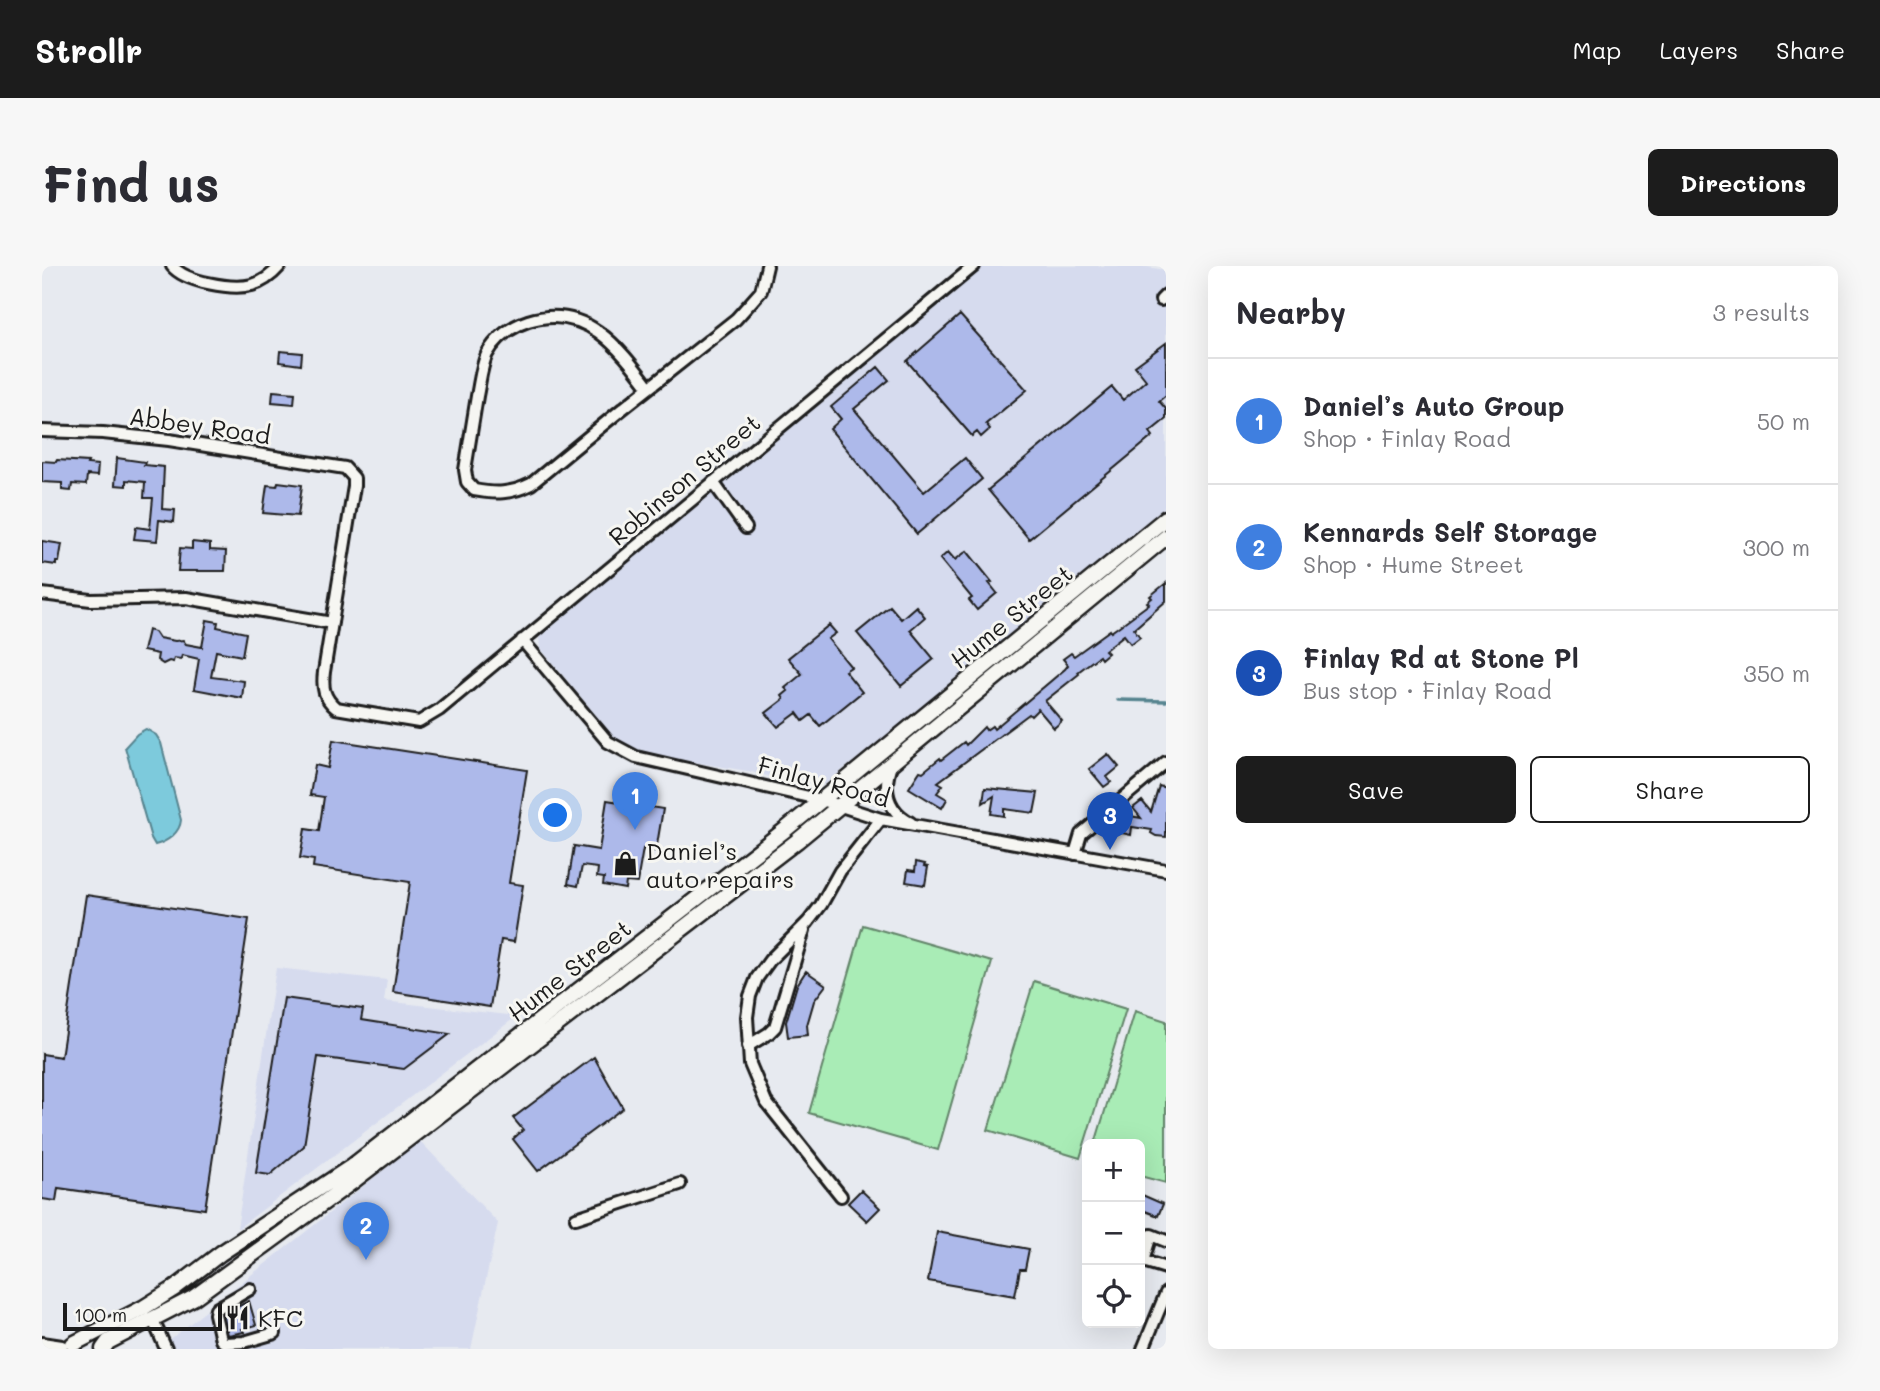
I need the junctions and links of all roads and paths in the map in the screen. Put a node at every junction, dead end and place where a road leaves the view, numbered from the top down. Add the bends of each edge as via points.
1 (172, 266) edge
2 (280, 266) edge
3 (767, 266) edge
4 (974, 266) edge
5 (649, 387) junction
6 (42, 431) edge
7 (713, 482) junction
8 (1166, 518) edge
9 (746, 528) dead end
10 (1166, 537) edge
11 (42, 594) edge
12 (332, 623) junction
13 (522, 640) junction
14 (893, 761) junction
15 (1166, 762) edge
16 (822, 800) junction
17 (839, 806) junction
18 (881, 819) junction
19 (919, 827) junction
20 (1075, 854) junction
21 (1166, 870) edge
22 (806, 924) junction
23 (748, 1046) junction
24 (680, 1184) dead end
25 (841, 1196) dead end
26 (576, 1218) dead end
27 (1166, 1241) edge
28 (1166, 1268) edge
29 (250, 1289) dead end
30 (1166, 1293) edge
31 (153, 1320) junction
32 (275, 1333) dead end
33 (42, 1343) edge
34 (69, 1347) edge
35 (103, 1349) edge
36 (166, 1349) edge
37 (1143, 1349) edge

1 - 2 street via 190,278 237,286 253,285
3 - 5 street via 761,290 736,320
4 - 7 street, Robinson Street
5 - 5 street via 531,484 499,494 474,490 467,481 483,365 498,340 516,325 555,316 592,327
6 - 12 street, Abbey Road via 169,440 351,472 354,486
7 - 9 street
7 - 13 street, Robinson Street
8 - 16 main road, Hume Street
10 - 14 main road, Hume Street
11 - 12 street via 91,600 186,598
12 - 13 street, Robinson Street via 323,683 329,702 346,711 419,722
13 - 16 street, Finlay Road via 608,742 636,757
14 - 17 main road, Hume Street
14 - 19 street via 887,774 887,796 896,813
15 - 20 street via 1081,834
16 - 17 street, Finlay Road
16 - 34 main road, Hume Street via 351,1167 175,1288
17 - 18 street, Finlay Road
17 - 31 main road, Hume Street via 356,1179 193,1298
18 - 19 street, Finlay Road
18 - 22 street
19 - 20 street, Finlay Road
20 - 21 street, Finlay Road
22 - 23 street via 775,1027
22 - 23 street via 757,978 747,1017
23 - 25 street via 755,1080 766,1102
24 - 26 street
27 - 28 street via 1151,1235 1143,1261
29 - 32 street via 216,1309 221,1340 244,1342
30 - 37 street
31 - 35 main road, Hume Street via 108,1342
31 - 36 street
33 - 34 street

